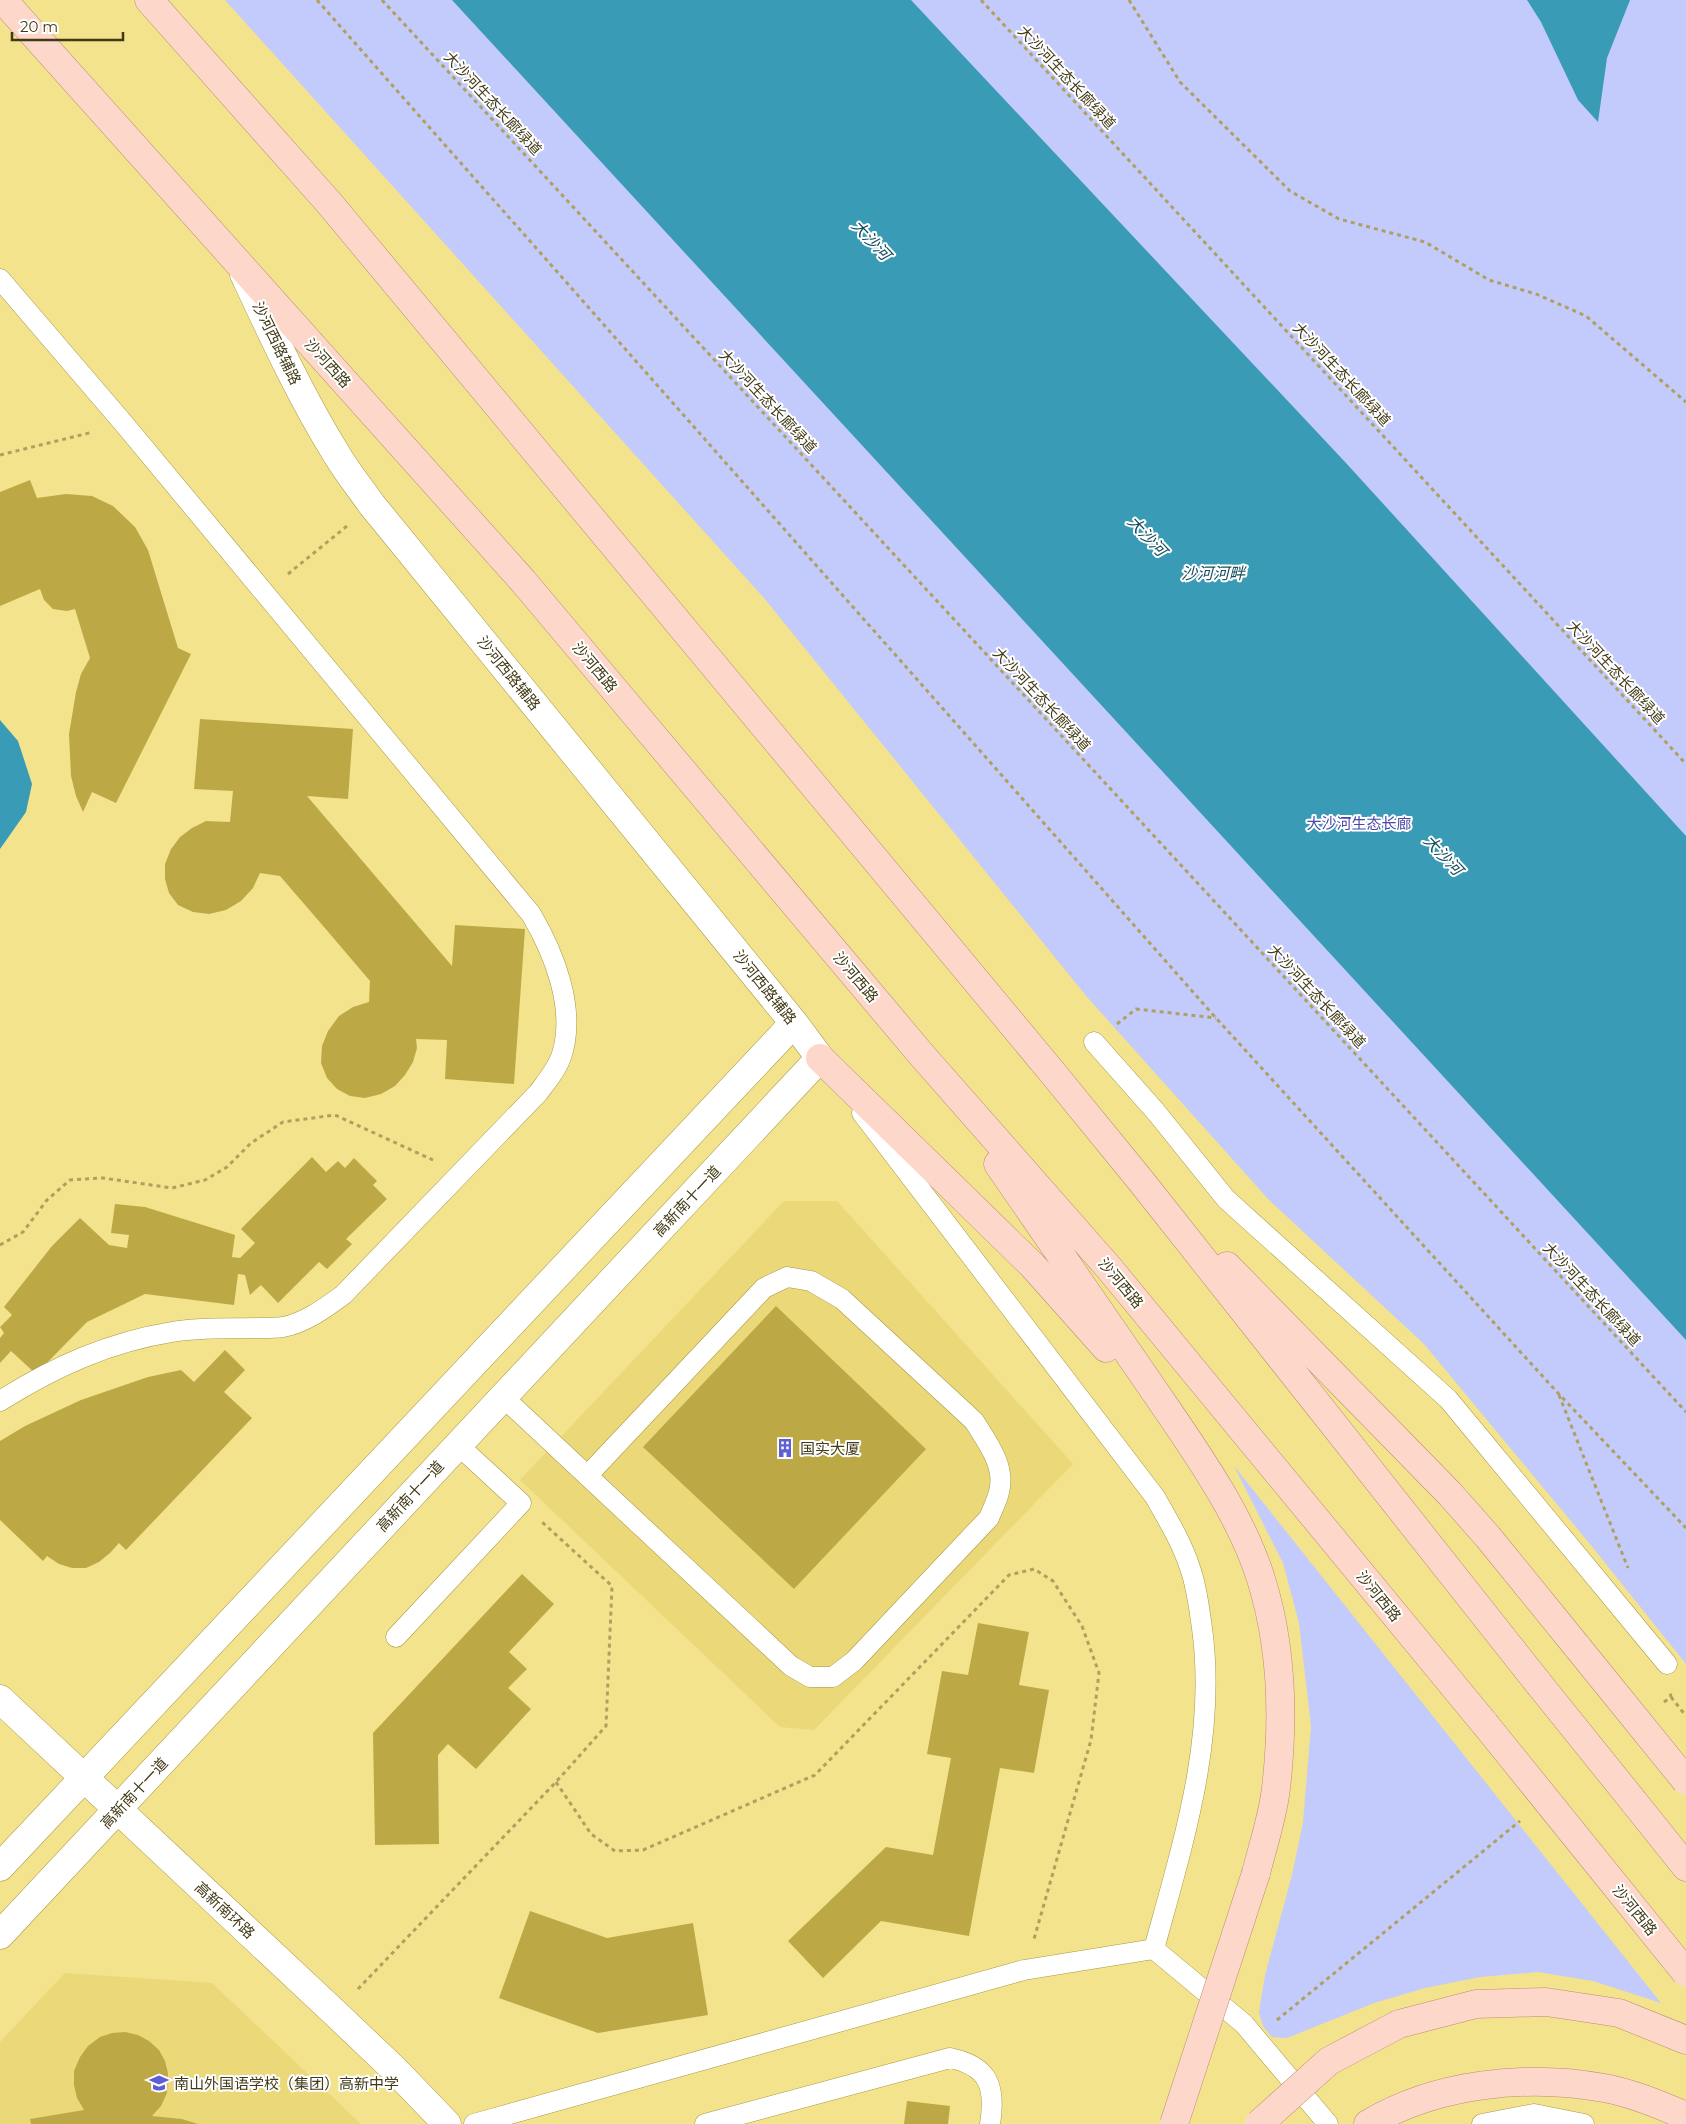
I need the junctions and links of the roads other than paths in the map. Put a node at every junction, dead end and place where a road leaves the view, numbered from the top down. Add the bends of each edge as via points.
1 (4, 0) edge
2 (149, 0) edge
3 (238, 261) junction
4 (0, 279) edge
5 (794, 1023) junction
6 (1094, 1042) road end
7 (920, 1053) junction
8 (820, 1058) junction
9 (1140, 1181) junction
10 (503, 1397) junction
11 (0, 1401) edge
12 (1188, 1441) junction
13 (458, 1445) junction
14 (588, 1475) junction
15 (396, 1637) dead end
16 (1667, 1664) road end
17 (0, 1700) edge
18 (83, 1778) junction
19 (1686, 1781) edge
20 (118, 1810) junction
21 (0, 1867) edge
22 (1686, 1867) edge
23 (0, 1935) edge
24 (1154, 1949) junction
25 (1686, 1973) edge
26 (1686, 2040) edge
27 (1686, 2116) edge
28 (447, 2124) edge
29 (474, 2124) edge
30 (706, 2124) edge
31 (990, 2124) edge
32 (1174, 2124) edge
33 (1259, 2124) edge
34 (1328, 2124) edge
35 (1368, 2124) edge
36 (1482, 2124) edge
37 (1584, 2124) edge

1 - 3 main road, 沙河西路
2 - 9 main road via 336,211
3 - 5 street, 沙河西路辅路 via 285,363 338,456 372,505
3 - 7 main road, 沙河西路 via 523,581
4 - 11 lane via 531,914 555,964 566,1014 562,1055 538,1093 343,1294 323,1310 283,1327 174,1331 128,1340 81,1358
5 - 8 street, 沙河西路辅路
5 - 18 street
6 - 16 lane via 1226,1199 1448,1399
7 - 12 main road
7 - 25 main road, 沙河西路, bridge via 1109,1268
8 - 10 street, 高新南十一道
8 - 12 main road via 1033,1266
8 - 24 lane via 1125,1454 1160,1505 1191,1569 1205,1654 1203,1743 1187,1827
9 - 19 main road, bridge via 1236,1274 1450,1494
9 - 22 main road, bridge
10 - 13 street, 高新南十一道
10 - 14 lane
12 - 32 main road, bridge via 1247,1540 1262,1579 1278,1666 1280,1731 1276,1790 1256,1873
13 - 15 lane via 521,1502
13 - 20 street, 高新南十一道
14 - 14 lane via 791,1666 810,1677 833,1677 854,1661 989,1518 1000,1491 999,1466 974,1421 842,1299 811,1281 787,1277 764,1288
17 - 18 street, 高新南环路
18 - 20 street, 高新南环路
18 - 21 street
20 - 23 street, 高新南十一道
20 - 28 street, 高新南环路 via 395,2070
24 - 29 lane via 1024,1970
24 - 34 lane via 1244,2024
26 - 33 main road, bridge via 1619,2014 1546,2002 1476,2004 1399,2024 1329,2061
27 - 35 main road via 1657,2103 1605,2088 1547,2081 1493,2083 1434,2096
30 - 31 lane via 950,2058 978,2068 988,2082 993,2102
36 - 37 lane via 1534,2114

